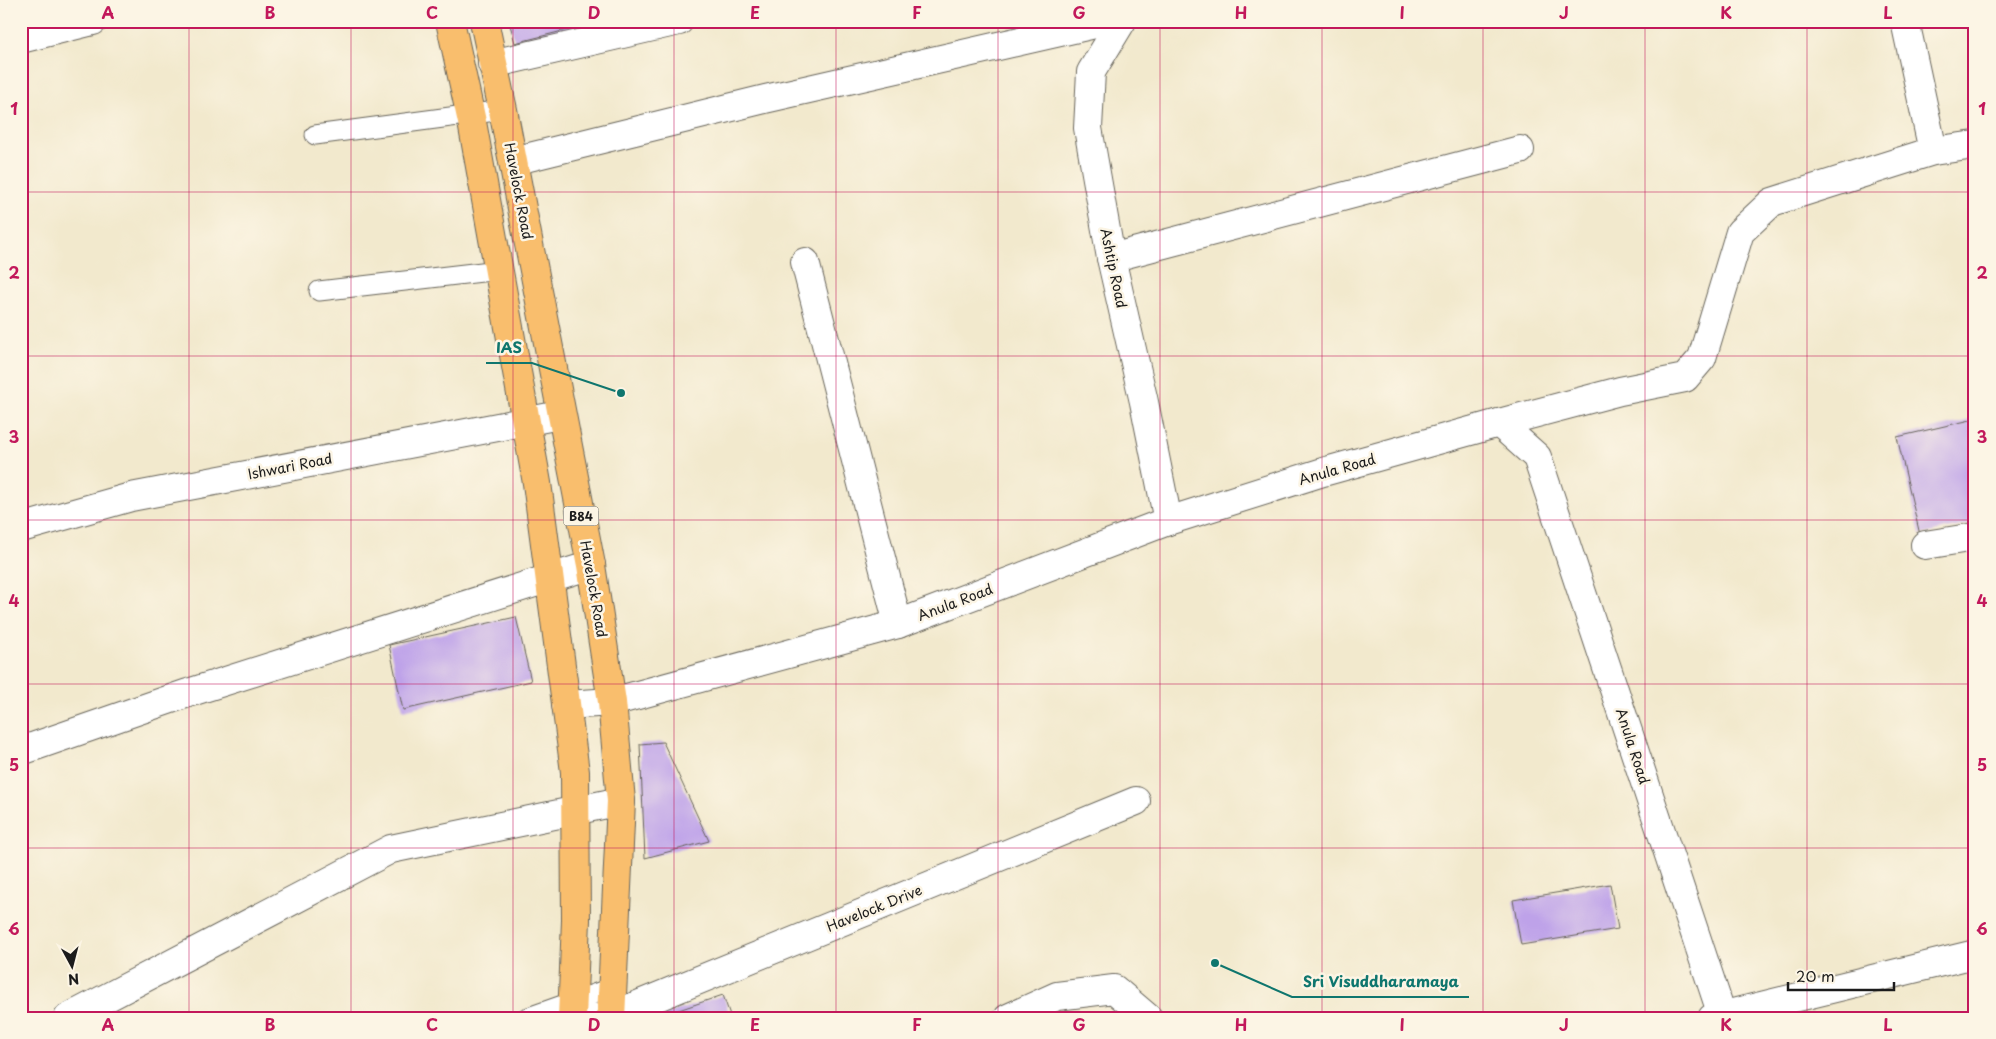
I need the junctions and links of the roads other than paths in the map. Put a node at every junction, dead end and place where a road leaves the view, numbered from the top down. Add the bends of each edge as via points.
1 (93, 21) edge
2 (450, 21) edge
3 (484, 21) edge
4 (679, 21) edge
5 (1108, 21) edge
6 (1122, 21) edge
7 (1905, 21) edge
8 (21, 39) edge
9 (492, 64) junction
10 (503, 110) junction
11 (470, 114) junction
12 (314, 135) dead end
13 (1975, 145) edge
14 (1520, 150) dead end
15 (1933, 151) junction
16 (513, 161) junction
17 (1111, 258) junction
18 (805, 262) dead end
19 (499, 270) junction
20 (319, 291) dead end
21 (560, 415) junction
22 (526, 422) junction
23 (1499, 422) junction
24 (1168, 521) junction
25 (21, 528) edge
26 (1975, 537) edge
27 (1925, 545) dead end
28 (591, 565) junction
29 (549, 578) junction
30 (898, 624) junction
31 (612, 702) junction
32 (566, 705) junction
33 (21, 751) edge
34 (621, 800) junction
35 (1136, 800) dead end
36 (575, 810) junction
37 (1975, 954) edge
38 (611, 988) junction
39 (572, 1010) edge
40 (1717, 1016) edge
41 (606, 1017) edge
42 (68, 1018) edge
43 (526, 1018) edge
44 (1008, 1018) edge
45 (1148, 1018) edge

1 - 8 street
2 - 11 main road
3 - 9 main road, Havelock Road / B84
4 - 9 street
5 - 16 street
6 - 17 street, Ashtip Road via 1091,72 1088,128
7 - 15 street
9 - 10 main road, Havelock Road / B84
10 - 11 lane
10 - 16 main road, Havelock Road / B84
11 - 12 lane
11 - 19 main road
13 - 15 street
14 - 17 street
15 - 23 street via 1772,202 1740,232 1702,358 1685,378 1620,390
16 - 21 main road, Havelock Road / B84
17 - 24 street, Ashtip Road
18 - 30 street
19 - 20 lane
19 - 22 main road
21 - 22 street, Ishwari Road
21 - 28 main road, Havelock Road / B84
22 - 25 street, Ishwari Road via 131,496
22 - 29 main road
23 - 24 street, Anula Road via 1323,472
23 - 40 street, Anula Road via 1537,457
24 - 30 street, Anula Road
26 - 27 street
28 - 29 street
28 - 31 main road, Havelock Road / B84
29 - 32 main road
29 - 33 street via 188,693
30 - 31 street, Anula Road
31 - 32 street, Anula Road
31 - 34 main road, Havelock Road / B84
32 - 36 main road via 575,772
34 - 36 street
34 - 38 main road, Havelock Road / B84
35 - 41 street, Havelock Drive
36 - 39 main road via 576,920
36 - 42 street via 391,849
37 - 40 street
38 - 39 lane
38 - 41 main road, Havelock Road / B84
39 - 43 lane
44 - 45 street via 1056,996 1114,989

